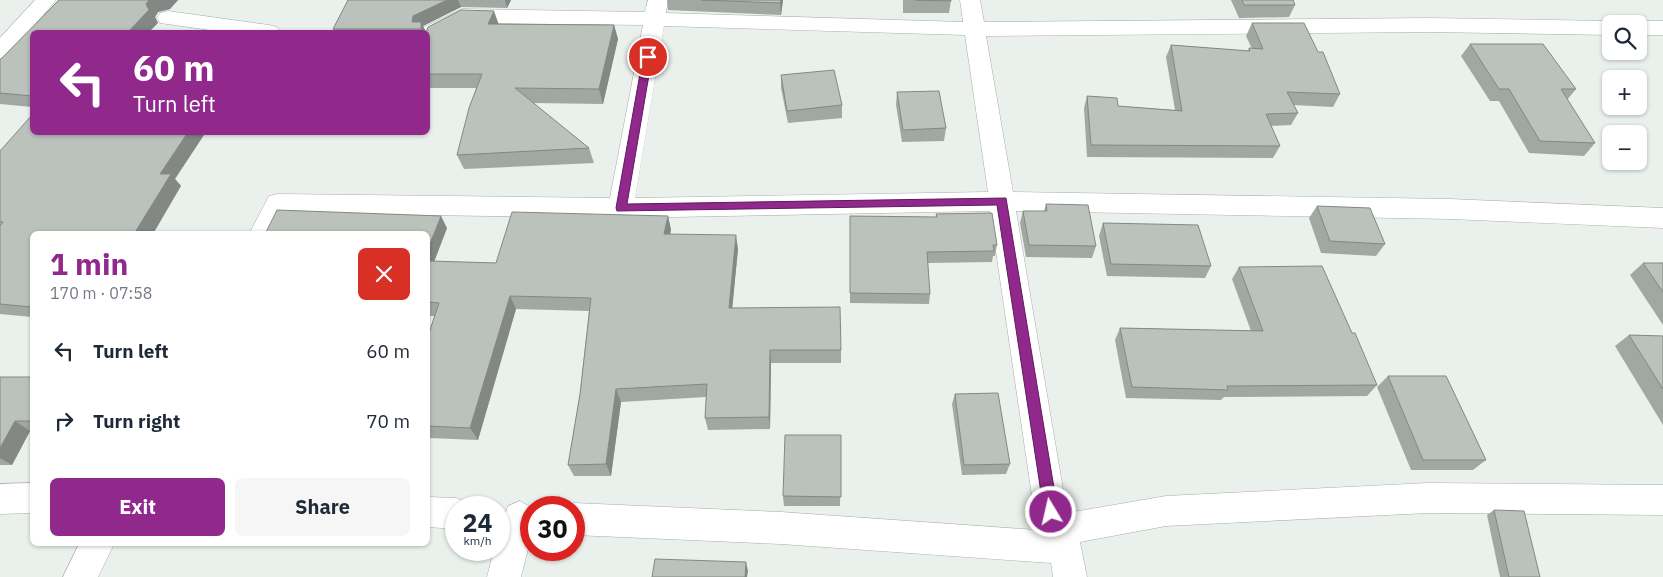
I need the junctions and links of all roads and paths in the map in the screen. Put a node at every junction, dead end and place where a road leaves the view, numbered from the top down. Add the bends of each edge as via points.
1 (46, 0) edge
2 (970, 0) edge
3 (656, 10) edge
4 (168, 18) dead end
5 (1602, 28) edge
6 (1647, 28) edge
7 (1663, 28) edge
8 (973, 29) junction
9 (255, 30) edge
10 (430, 33) edge
11 (0, 51) edge
12 (1002, 201) junction
13 (621, 208) junction
14 (1663, 218) edge
15 (264, 231) edge
16 (30, 498) edge
17 (0, 499) edge
18 (1663, 500) edge
19 (430, 512) edge
20 (445, 513) edge
21 (516, 517) edge
22 (585, 519) edge
23 (97, 546) edge
24 (1063, 552) edge
25 (80, 577) edge
26 (504, 577) edge

1 - 11 street
2 - 8 street
3 - 8 street
3 - 10 street via 462,16
3 - 13 street
4 - 9 street
5 - 8 street via 1429,24
6 - 7 street
8 - 12 street
12 - 13 street
12 - 14 street via 1450,209
12 - 24 street
13 - 15 street via 278,204
16 - 17 street
18 - 24 street via 1428,498 1166,511
19 - 20 street
21 - 26 street
22 - 24 street via 781,528
23 - 25 street

